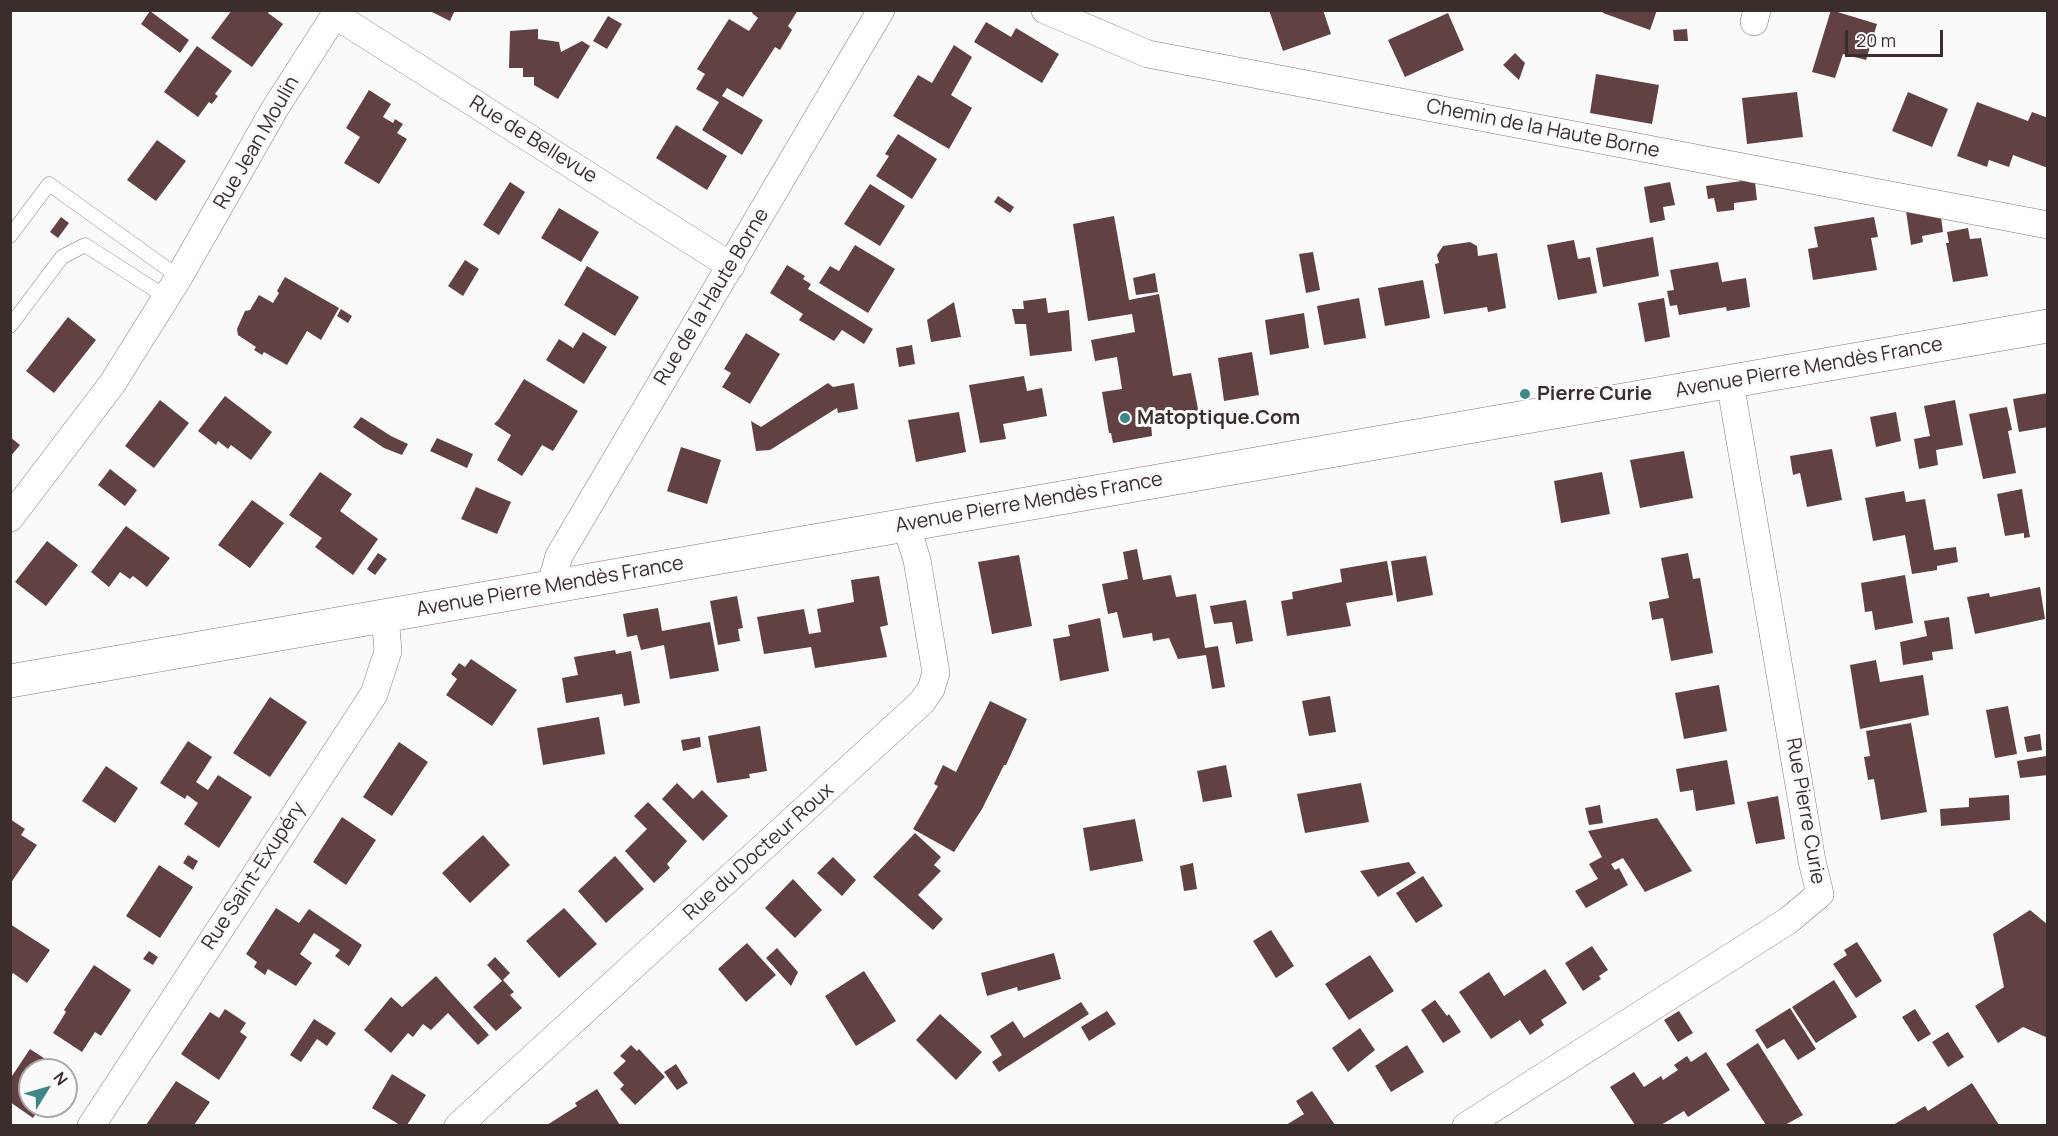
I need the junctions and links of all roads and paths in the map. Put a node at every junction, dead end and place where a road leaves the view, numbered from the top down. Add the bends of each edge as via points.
1 (881, 10) edge
2 (1046, 10) edge
3 (337, 13) edge
4 (2048, 225) edge
5 (10, 236) edge
6 (731, 266) junction
7 (172, 287) junction
8 (10, 326) edge
9 (2048, 326) edge
10 (1730, 382) junction
11 (10, 518) edge
12 (906, 525) junction
13 (550, 587) junction
14 (385, 616) junction
15 (10, 681) edge
16 (91, 1125) edge
17 (458, 1125) edge
18 (1466, 1125) edge

1 - 6 street, Rue de la Haute Borne
2 - 4 street, Chemin de la Haute Borne via 1148,54
3 - 6 street, Rue de Bellevue
3 - 7 street, Rue Jean Moulin via 274,110
5 - 7 lane via 49,184
6 - 13 street, Rue de la Haute Borne via 559,556
7 - 8 lane via 85,245 62,257
7 - 11 street, Rue Jean Moulin via 112,384
9 - 10 main road, Avenue Pierre Mendès France
10 - 12 main road, Avenue Pierre Mendès France
10 - 18 street, Rue Pierre Curie via 1820,894 1789,920
12 - 13 main road, Avenue Pierre Mendès France
12 - 17 street, Rue du Docteur Roux via 917,560 936,673 922,702
13 - 14 main road, Avenue Pierre Mendès France
14 - 15 main road, Avenue Pierre Mendès France
14 - 16 street, Rue Saint-Exupéry via 388,651 374,694

